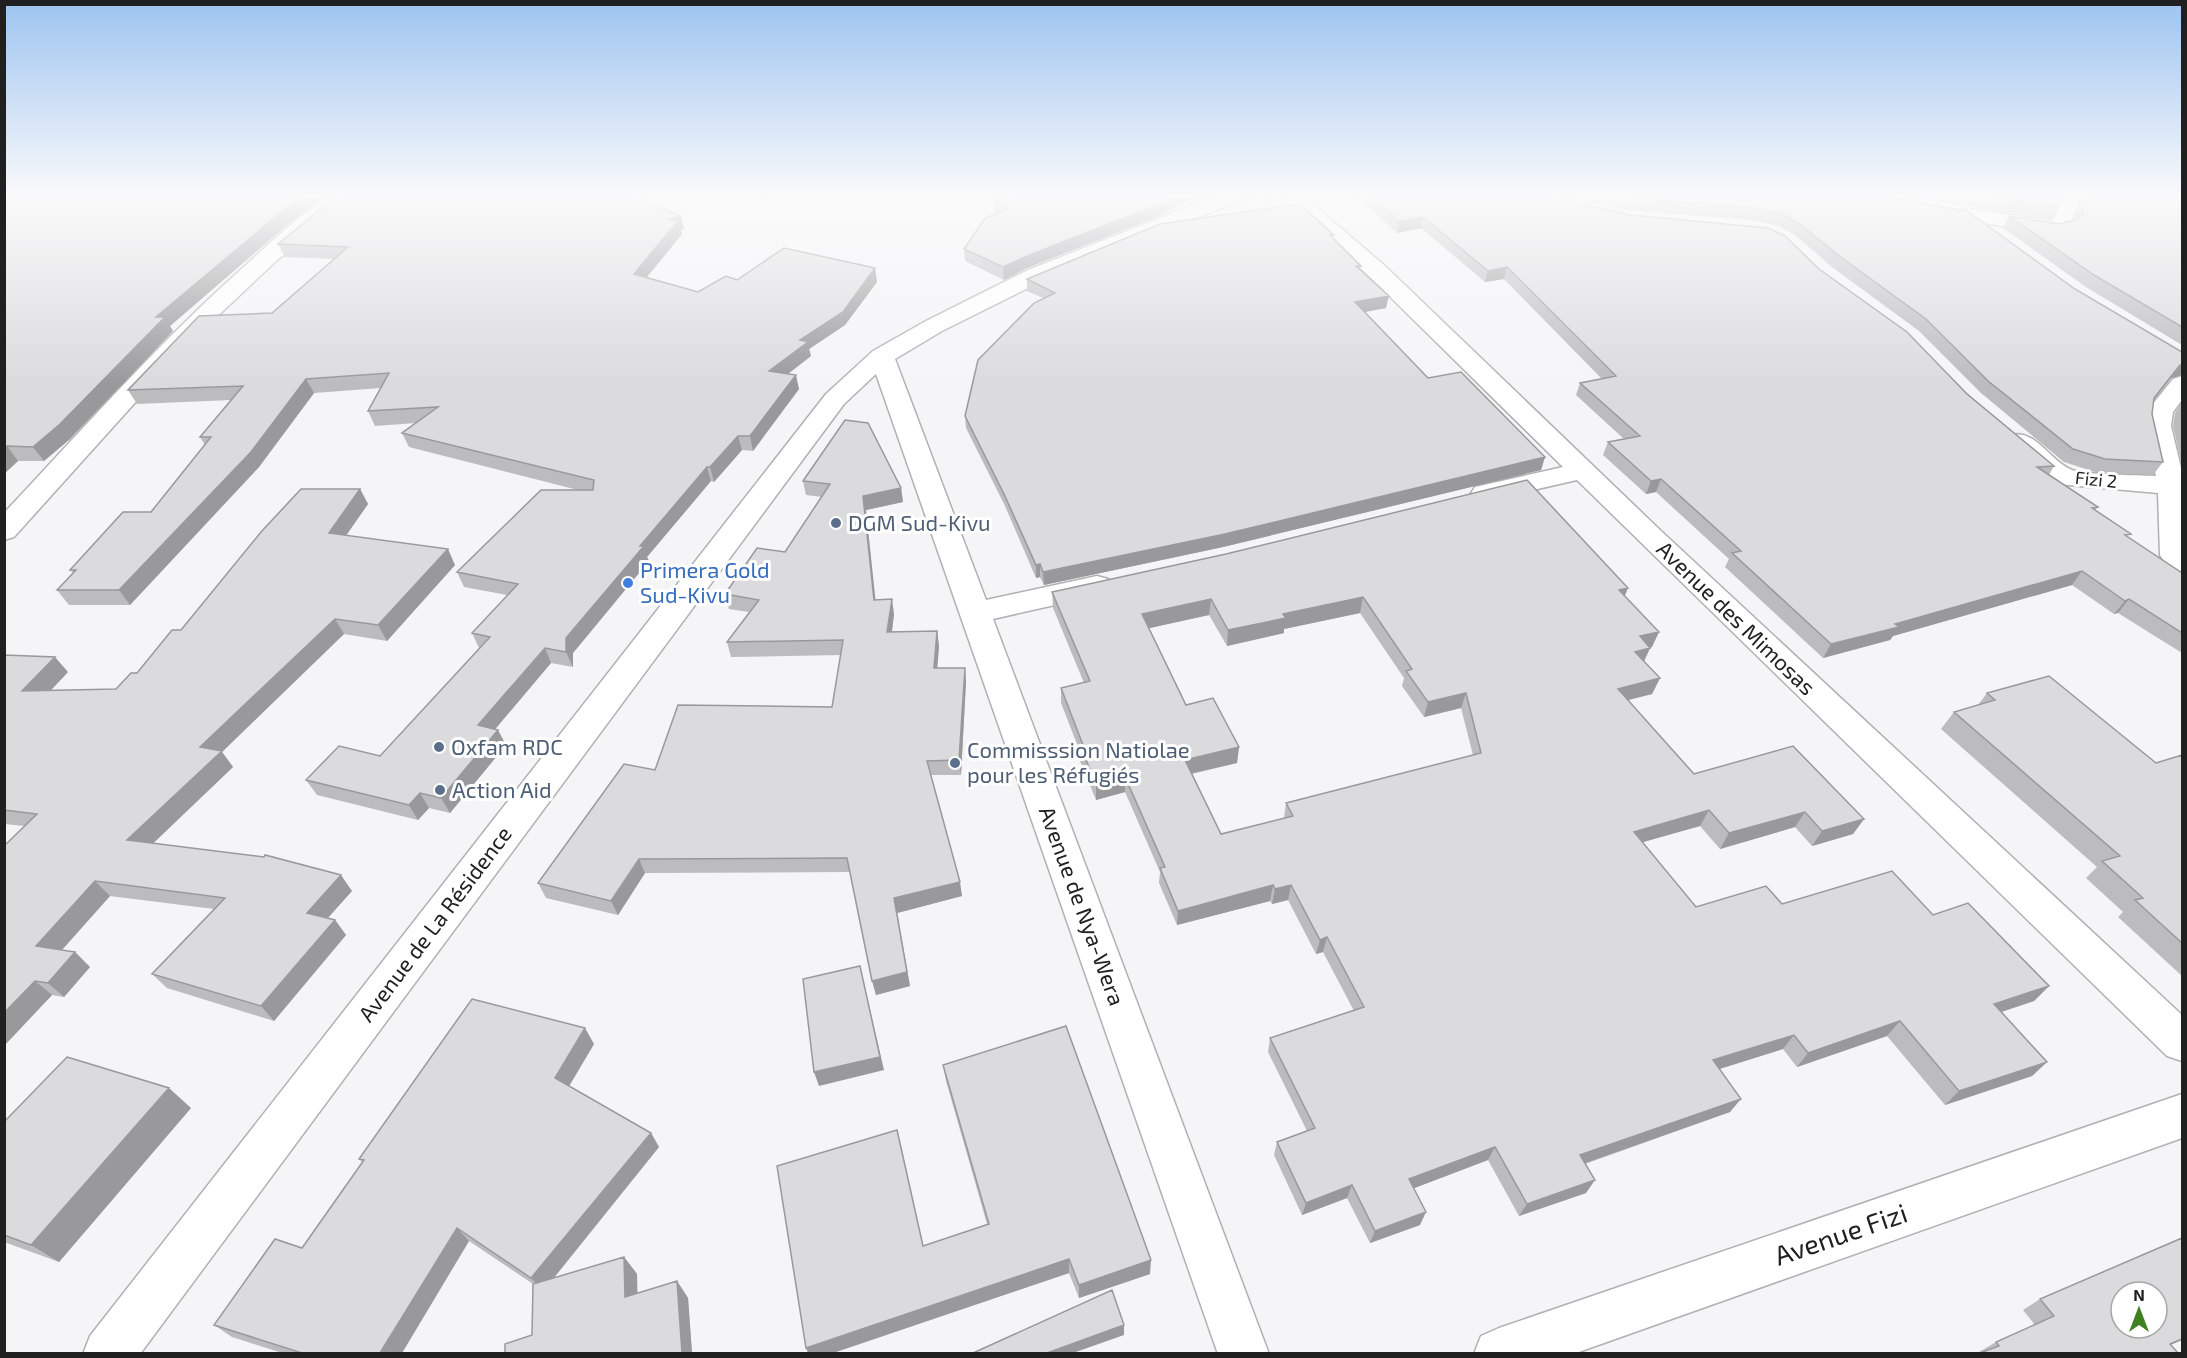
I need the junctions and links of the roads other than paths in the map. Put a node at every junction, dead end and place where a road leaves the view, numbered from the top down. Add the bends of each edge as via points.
1 (268, 257) edge
2 (1080, 257) edge
3 (1361, 257) edge
4 (882, 356) junction
5 (2182, 384) edge
6 (2003, 428) edge
7 (1582, 471) junction
8 (2172, 486) junction
9 (1456, 500) edge
10 (4, 531) edge
11 (2182, 567) edge
12 (1122, 580) edge
13 (975, 613) junction
14 (2182, 1042) edge
15 (2182, 1116) edge
16 (108, 1353) edge
17 (1244, 1353) edge
18 (1499, 1353) edge

1 - 10 street via 220,298 165,354
2 - 4 street, Avenue de La Résidence via 1036,275
3 - 7 street, Avenue des Mimosas
4 - 13 street, Avenue de Nya-Wera
4 - 16 street, Avenue de La Résidence via 835,399
5 - 8 street via 2160,411 2158,426
6 - 8 street, Fizi 2 via 2067,478
7 - 9 street
7 - 14 street, Avenue des Mimosas
8 - 11 street via 2175,555
12 - 13 street
13 - 17 street, Avenue de Nya-Wera
15 - 18 street, Avenue Fizi

